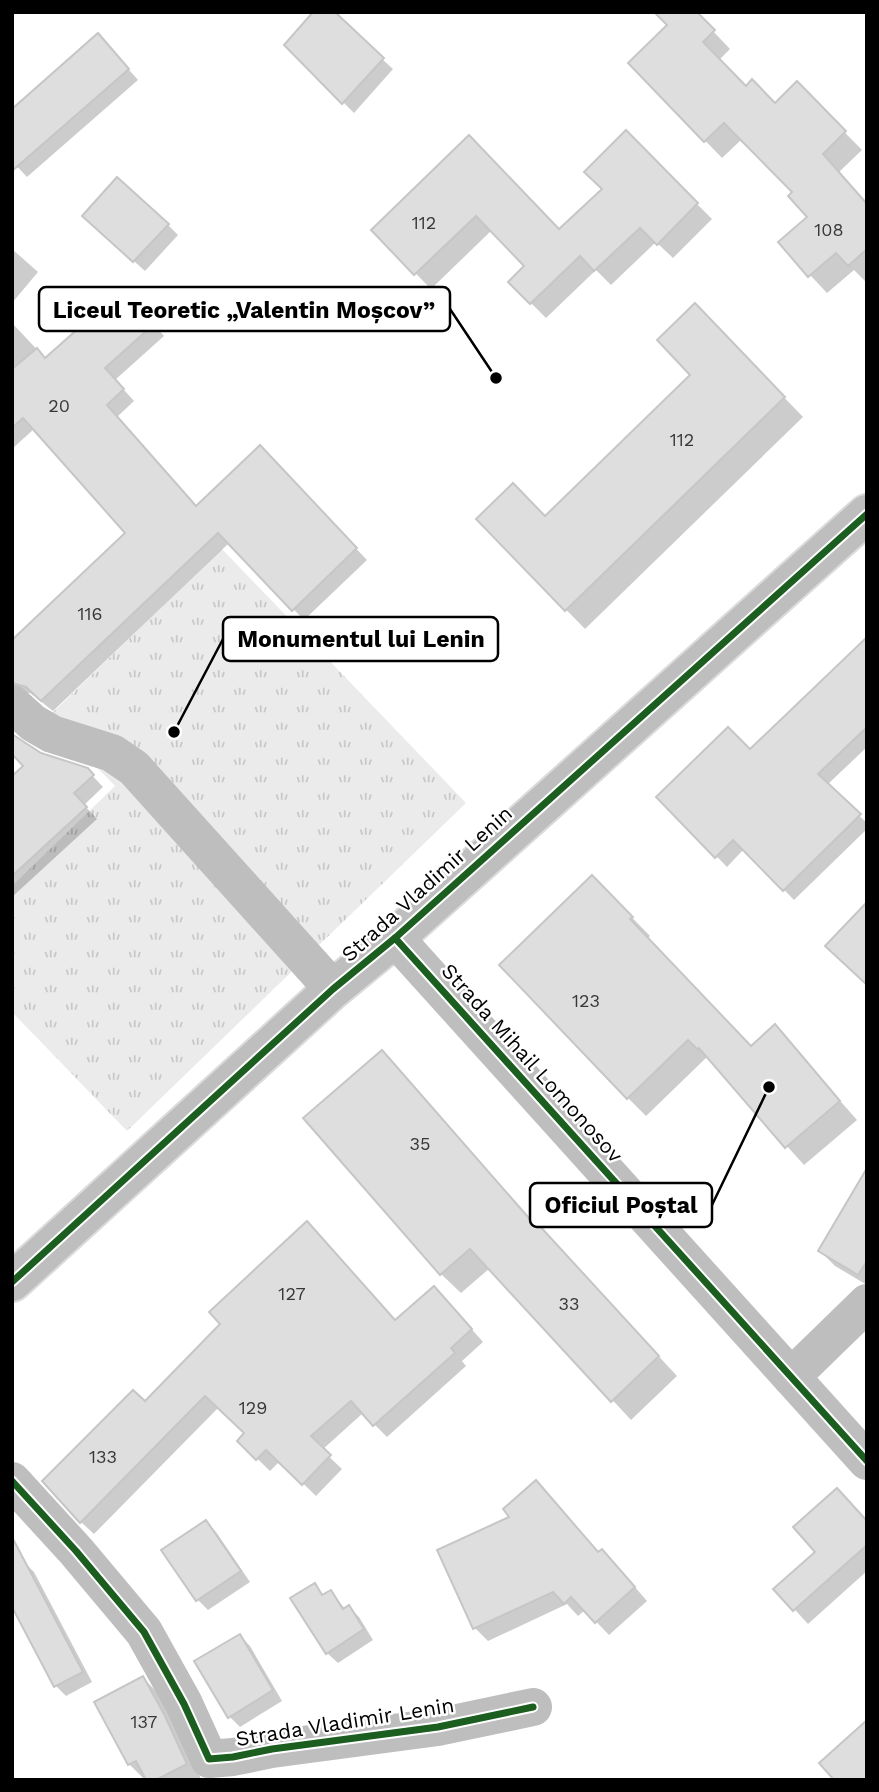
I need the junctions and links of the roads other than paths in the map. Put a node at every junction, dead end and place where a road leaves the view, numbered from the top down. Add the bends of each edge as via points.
1 (867, 514) edge
2 (12, 705) edge
3 (395, 938) junction
4 (333, 989) junction
5 (12, 1282) edge
6 (867, 1303) edge
7 (791, 1377) junction
8 (867, 1461) edge
9 (12, 1481) edge
10 (533, 1707) dead end

1 - 3 street, Strada Vladimir Lenin
2 - 4 street via 52,734 112,753 134,768
3 - 4 street, Strada Vladimir Lenin
3 - 7 street, Strada Mihail Lomonosov
4 - 5 street, Strada Vladimir Lenin
6 - 7 street
7 - 8 street, Strada Mihail Lomonosov
9 - 10 street, Strada Vladimir Lenin via 144,1632 209,1759 438,1727

